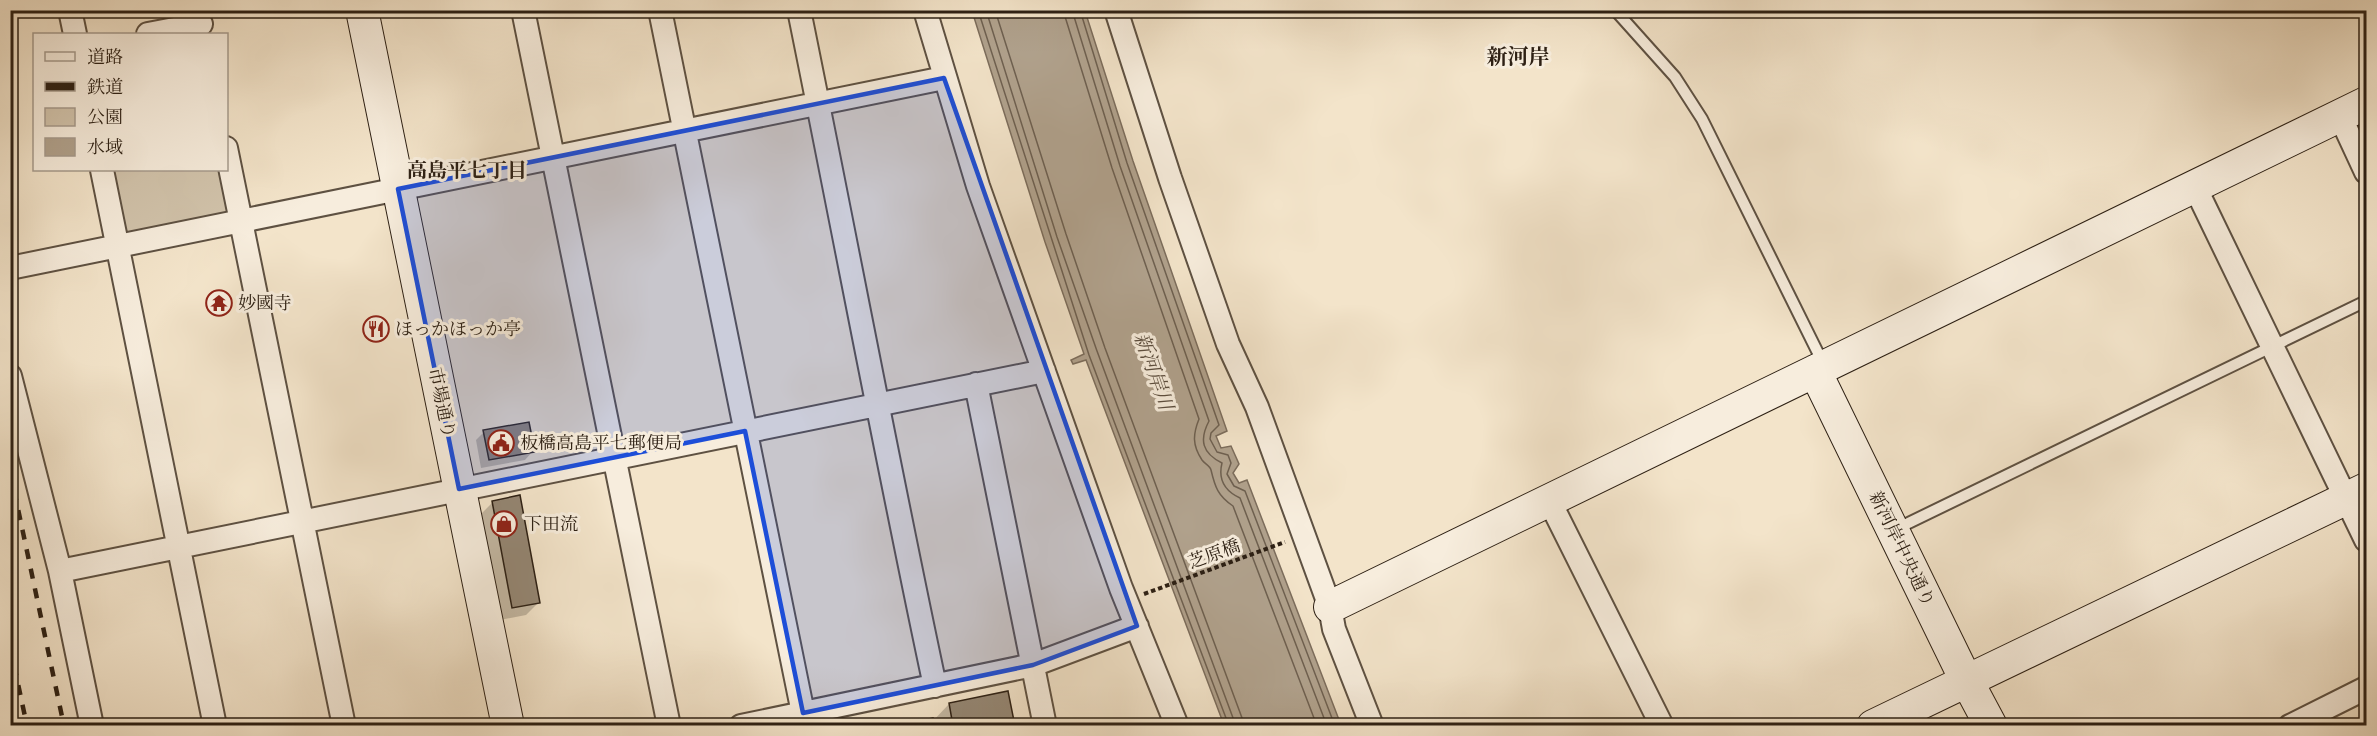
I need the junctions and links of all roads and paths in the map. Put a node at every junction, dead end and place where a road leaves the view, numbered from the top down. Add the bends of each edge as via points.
1 (70, 10) edge
2 (362, 10) edge
3 (523, 10) edge
4 (660, 10) edge
5 (799, 10) edge
6 (925, 10) edge
7 (1116, 10) edge
8 (1615, 10) edge
9 (201, 23) edge
10 (75, 33) edge
11 (153, 33) edge
12 (944, 78) junction
13 (818, 104) junction
14 (2353, 109) edge
15 (684, 132) junction
16 (228, 157) edge
17 (553, 158) junction
18 (102, 171) edge
19 (2367, 172) edge
20 (2195, 187) junction
21 (398, 189) junction
22 (242, 221) junction
23 (118, 246) junction
24 (10, 268) edge
25 (2367, 301) edge
26 (2272, 346) junction
27 (1820, 369) junction
28 (1044, 371) junction
29 (10, 376) edge
30 (976, 384) junction
31 (879, 404) junction
32 (746, 431) junction
33 (614, 458) junction
34 (459, 489) junction
35 (2356, 494) edge
36 (1550, 502) junction
37 (302, 521) junction
38 (1893, 530) junction
39 (1294, 539) dead end
40 (2367, 540) edge
41 (179, 546) junction
42 (60, 571) junction
43 (1144, 594) dead end
44 (1330, 607) junction
45 (1137, 626) junction
46 (1033, 665) junction
47 (1968, 681) junction
48 (935, 686) junction
49 (2367, 688) edge
50 (803, 713) junction
51 (92, 726) edge
52 (215, 726) edge
53 (344, 726) edge
54 (508, 726) edge
55 (669, 726) edge
56 (741, 726) edge
57 (1045, 726) edge
58 (1177, 726) edge
59 (1372, 726) edge
60 (1662, 726) edge
61 (1873, 726) edge
62 (1991, 726) edge
63 (2290, 726) edge

1 - 10 street
2 - 21 street, 市場通り
3 - 17 street
4 - 15 street
5 - 13 street
6 - 12 street
7 - 44 street via 1228,344 1257,407
8 - 27 lane via 1675,77 1702,119
9 - 11 street
12 - 13 street
12 - 28 street
13 - 15 street
13 - 31 street
14 - 19 street
14 - 20 street
15 - 17 street
15 - 32 street
16 - 22 street
17 - 21 street
17 - 33 street
18 - 23 street
20 - 26 street
20 - 27 street
21 - 22 street
21 - 34 street, 市場通り
22 - 23 street
22 - 37 street
23 - 24 street
23 - 41 street
25 - 26 lane
26 - 35 street
26 - 38 lane
27 - 36 street
27 - 38 street, 新河岸中央通り
28 - 30 street
28 - 45 street
29 - 42 street
30 - 31 street
30 - 46 street
31 - 32 street
31 - 48 street via 895,501
32 - 33 street
32 - 50 street
33 - 34 street
33 - 55 street
34 - 37 street
34 - 54 street, 市場通り
35 - 40 street
35 - 47 street
36 - 44 street
36 - 60 street
37 - 41 street
37 - 53 street
38 - 47 street, 新河岸中央通り
39 - 43 path, 芝原橋
41 - 42 street
41 - 52 street
42 - 51 street
44 - 59 street via 1334,629
45 - 46 street
45 - 58 street
46 - 48 street
46 - 57 street
47 - 61 street
47 - 62 street, 新河岸中央通り
48 - 50 street
49 - 63 street
50 - 56 street

